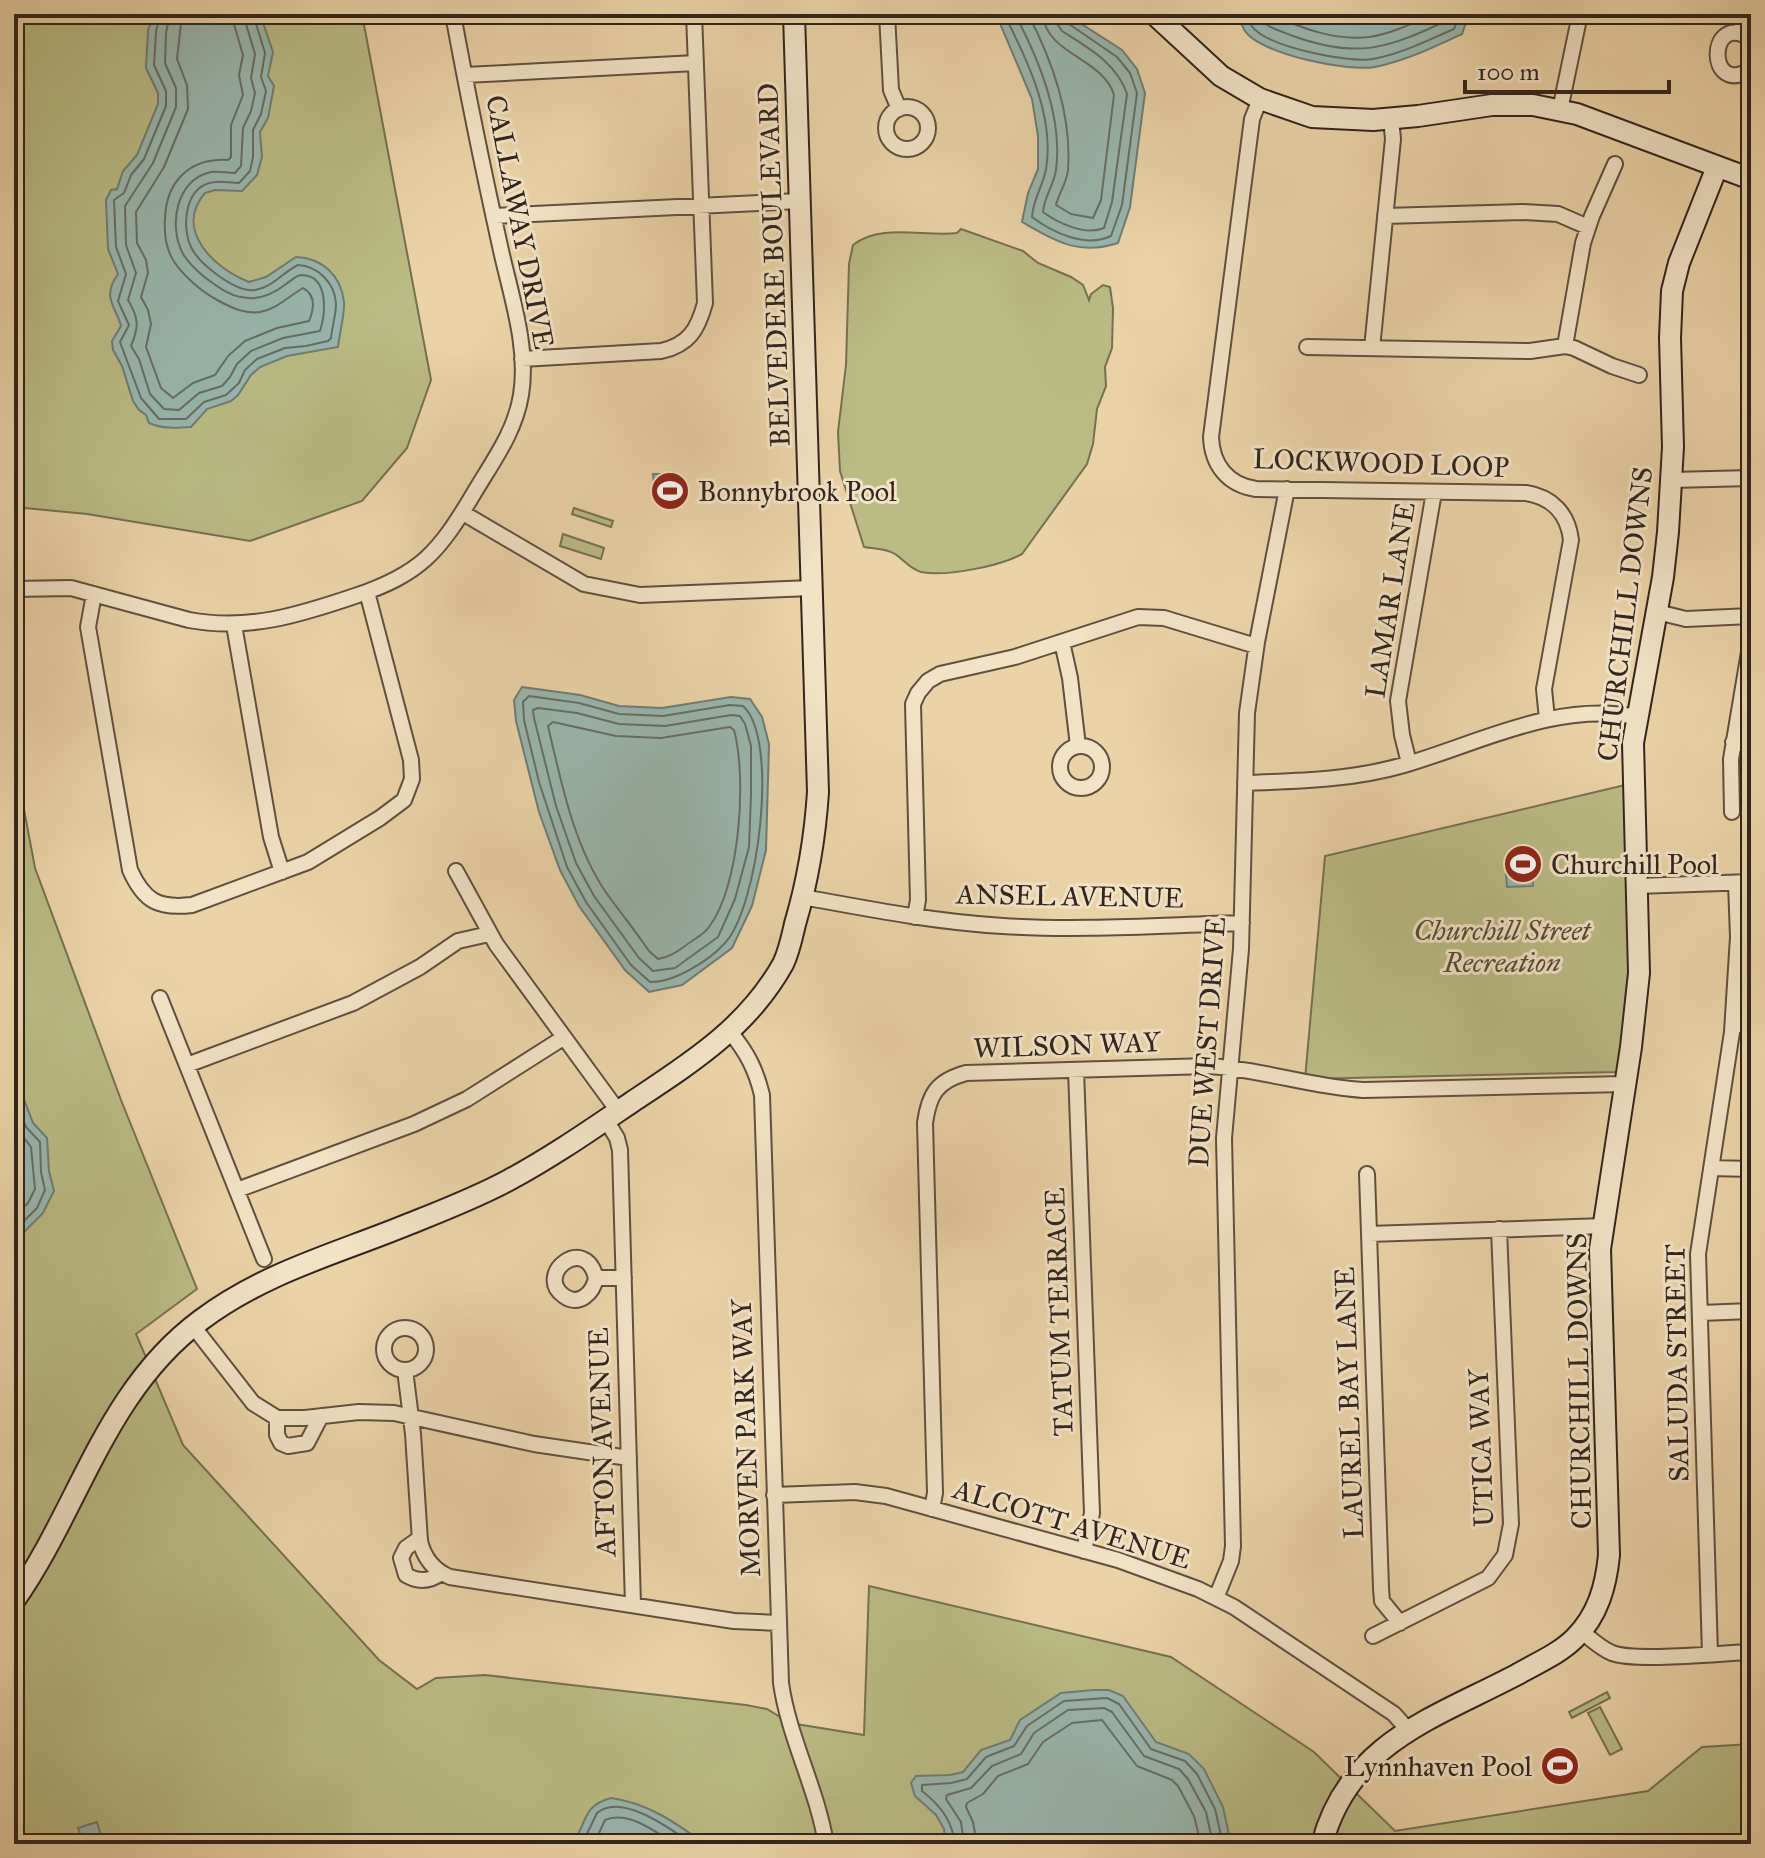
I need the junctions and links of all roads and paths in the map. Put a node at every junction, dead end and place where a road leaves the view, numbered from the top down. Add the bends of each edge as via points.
1 (453, 14) edge
2 (694, 14) edge
3 (794, 14) edge
4 (887, 14) edge
5 (1154, 14) edge
6 (1580, 14) edge
7 (1744, 14) edge
8 (1746, 36) edge
9 (696, 63) junction
10 (1751, 69) edge
11 (465, 75) junction
12 (1260, 99) junction
13 (899, 109) dead end
14 (1560, 110) junction
15 (1391, 119) junction
16 (1615, 164) dead end
17 (1717, 167) junction
18 (1751, 179) edge
19 (800, 201) junction
20 (702, 206) junction
21 (494, 216) junction
22 (1385, 216) junction
23 (1588, 227) junction
24 (1565, 346) junction
25 (1307, 347) dead end
26 (1372, 348) junction
27 (522, 359) junction
28 (1639, 375) dead end
29 (1751, 478) edge
30 (1672, 480) junction
31 (1287, 489) junction
32 (1434, 492) junction
33 (463, 513) junction
34 (811, 588) junction
35 (14, 589) edge
36 (367, 592) junction
37 (94, 594) junction
38 (1657, 612) junction
39 (1751, 618) edge
40 (234, 625) junction
41 (1751, 640) edge
42 (1062, 642) junction
43 (1256, 646) junction
44 (1637, 717) junction
45 (1547, 719) junction
46 (1733, 742) junction
47 (1751, 745) edge
48 (1078, 746) dead end
49 (1409, 763) junction
50 (1245, 783) junction
51 (1732, 812) dead end
52 (456, 871) dead end
53 (282, 872) junction
54 (1744, 883) edge
55 (1637, 886) junction
56 (803, 897) junction
57 (915, 917) junction
58 (1242, 923) junction
59 (489, 934) junction
60 (160, 998) dead end
61 (1733, 1024) junction
62 (1751, 1026) edge
63 (730, 1032) junction
64 (563, 1038) junction
65 (187, 1065) junction
66 (1230, 1067) junction
67 (1076, 1070) junction
68 (1625, 1084) junction
69 (612, 1116) junction
70 (1711, 1168) junction
71 (1751, 1169) edge
72 (1367, 1174) dead end
73 (237, 1190) junction
74 (1604, 1226) junction
75 (1499, 1229) junction
76 (1369, 1234) junction
77 (264, 1259) dead end
78 (596, 1278) dead end
79 (624, 1278) junction
80 (1751, 1311) edge
81 (1701, 1313) junction
82 (193, 1326) junction
83 (405, 1370) dead end
84 (321, 1416) junction
85 (412, 1417) junction
86 (277, 1418) junction
87 (629, 1458) junction
88 (774, 1495) junction
89 (932, 1509) junction
90 (420, 1538) junction
91 (1084, 1551) junction
92 (441, 1573) junction
93 (1216, 1598) junction
94 (14, 1601) edge
95 (633, 1605) junction
96 (778, 1623) junction
97 (1400, 1623) junction
98 (1581, 1631) junction
99 (1373, 1636) dead end
100 (1751, 1652) edge
101 (1710, 1654) junction
102 (1409, 1731) junction
103 (826, 1844) edge
104 (1322, 1844) edge

1 - 11 street, CALLAWAY DRIVE
2 - 9 street
3 - 19 street, BELVEDERE BOULEVARD
4 - 13 street via 891,90
5 - 12 street via 1221,76
6 - 14 street
7 - 8 street
8 - 10 street via 1733,33 1721,41 1717,61 1734,74
9 - 11 street
9 - 20 street
11 - 21 street, CALLAWAY DRIVE
12 - 15 street via 1312,117
12 - 31 street, LOCKWOOD LOOP via 1252,119 1211,449 1219,468 1236,483
14 - 15 street via 1511,103
14 - 17 street
15 - 22 street
16 - 23 street
17 - 18 street
17 - 30 street, CHURCHILL DOWNS via 1672,291
19 - 20 street
19 - 34 street, BELVEDERE BOULEVARD
20 - 21 street
20 - 27 street via 705,303 689,338 661,351
21 - 27 street, CALLAWAY DRIVE
22 - 23 street via 1523,212 1558,214
22 - 26 street
23 - 24 street
24 - 26 street via 1530,351
24 - 28 street
25 - 26 street
27 - 33 street, CALLAWAY DRIVE via 517,414
29 - 30 street
30 - 38 street, CHURCHILL DOWNS
31 - 32 street, LOCKWOOD LOOP
31 - 43 street, DUE WEST DRIVE
32 - 45 street, LOCKWOOD LOOP via 1539,495 1565,519 1571,540 1544,689
32 - 49 street, LAMAR LANE via 1398,701
33 - 34 street via 584,584 615,592
33 - 36 street, CALLAWAY DRIVE via 425,561 392,584
34 - 56 street, BELVEDERE BOULEVARD via 818,792
35 - 37 street, CALLAWAY DRIVE via 71,588
36 - 40 street, CALLAWAY DRIVE via 280,619
36 - 53 street via 412,779 404,800 380,818
37 - 40 street, CALLAWAY DRIVE via 189,620
37 - 53 street via 88,627 123,839 139,889 153,902 192,905
38 - 39 street via 1686,619
38 - 44 street, CHURCHILL DOWNS
40 - 53 street via 271,837
41 - 46 street
42 - 43 street via 1151,616
42 - 48 street
42 - 57 street via 940,674 918,693 913,704
43 - 50 street, DUE WEST DRIVE
44 - 45 street via 1608,713
44 - 55 street, CHURCHILL DOWNS via 1632,770
45 - 49 street
46 - 47 street
46 - 51 street
49 - 50 street via 1332,779
50 - 58 street, DUE WEST DRIVE
52 - 59 street, AFTON AVENUE
54 - 55 street
54 - 61 street, SALUDA STREET
55 - 68 street, CHURCHILL DOWNS via 1639,973
56 - 57 street, ANSEL AVENUE
56 - 63 street, BELVEDERE BOULEVARD via 785,961 761,999
57 - 58 street, ANSEL AVENUE via 1039,928
58 - 66 street, DUE WEST DRIVE
59 - 64 street, AFTON AVENUE
59 - 65 street via 458,941 353,1003
60 - 65 street
61 - 62 street
61 - 70 street, SALUDA STREET
63 - 69 street, BELVEDERE BOULEVARD
63 - 88 street, MORVEN PARK WAY via 753,1065 762,1095
64 - 69 street, AFTON AVENUE
64 - 73 street via 467,1099 414,1124
65 - 73 street
66 - 67 street, WILSON WAY
66 - 68 street, WILSON WAY via 1352,1089
66 - 93 street, DUE WEST DRIVE via 1224,1170 1233,1546
67 - 89 street, WILSON WAY via 966,1073 949,1078 928,1104
67 - 91 street, TATUM TERRACE via 1092,1513
68 - 74 street, CHURCHILL DOWNS
69 - 79 street, AFTON AVENUE via 620,1150
69 - 82 street, BELVEDERE BOULEVARD via 506,1182 271,1276
70 - 71 street
70 - 81 street, SALUDA STREET via 1698,1254
72 - 76 street, LAUREL BAY LANE
73 - 77 street
74 - 75 street
74 - 98 street, CHURCHILL DOWNS via 1599,1268 1609,1555 1604,1592
75 - 76 street
75 - 97 street, UTICA WAY via 1509,1541 1488,1578
76 - 97 street, LAUREL BAY LANE via 1382,1601
78 - 79 street
79 - 87 street, AFTON AVENUE
80 - 81 street
81 - 101 street, SALUDA STREET
82 - 86 street via 253,1403
82 - 94 street, BELVEDERE BOULEVARD via 136,1385 107,1428
83 - 85 street
84 - 85 street via 378,1412
84 - 86 street
84 - 86 street via 307,1443 299,1446 281,1443
85 - 87 street
85 - 90 street
87 - 95 street, AFTON AVENUE
88 - 89 street, ALCOTT AVENUE via 869,1493
88 - 96 street, MORVEN PARK WAY
89 - 91 street, ALCOTT AVENUE
90 - 92 street via 423,1553
90 - 92 street via 401,1558 406,1575 425,1580
91 - 93 street, ALCOTT AVENUE
92 - 95 street
93 - 102 street, ALCOTT AVENUE via 1394,1714
95 - 96 street
96 - 103 street, MORVEN PARK WAY via 785,1712
97 - 99 street, UTICA WAY
98 - 101 street via 1615,1654
98 - 102 street, CHURCHILL DOWNS via 1554,1655
100 - 101 street
102 - 104 street, CHURCHILL DOWNS via 1379,1750 1351,1782

